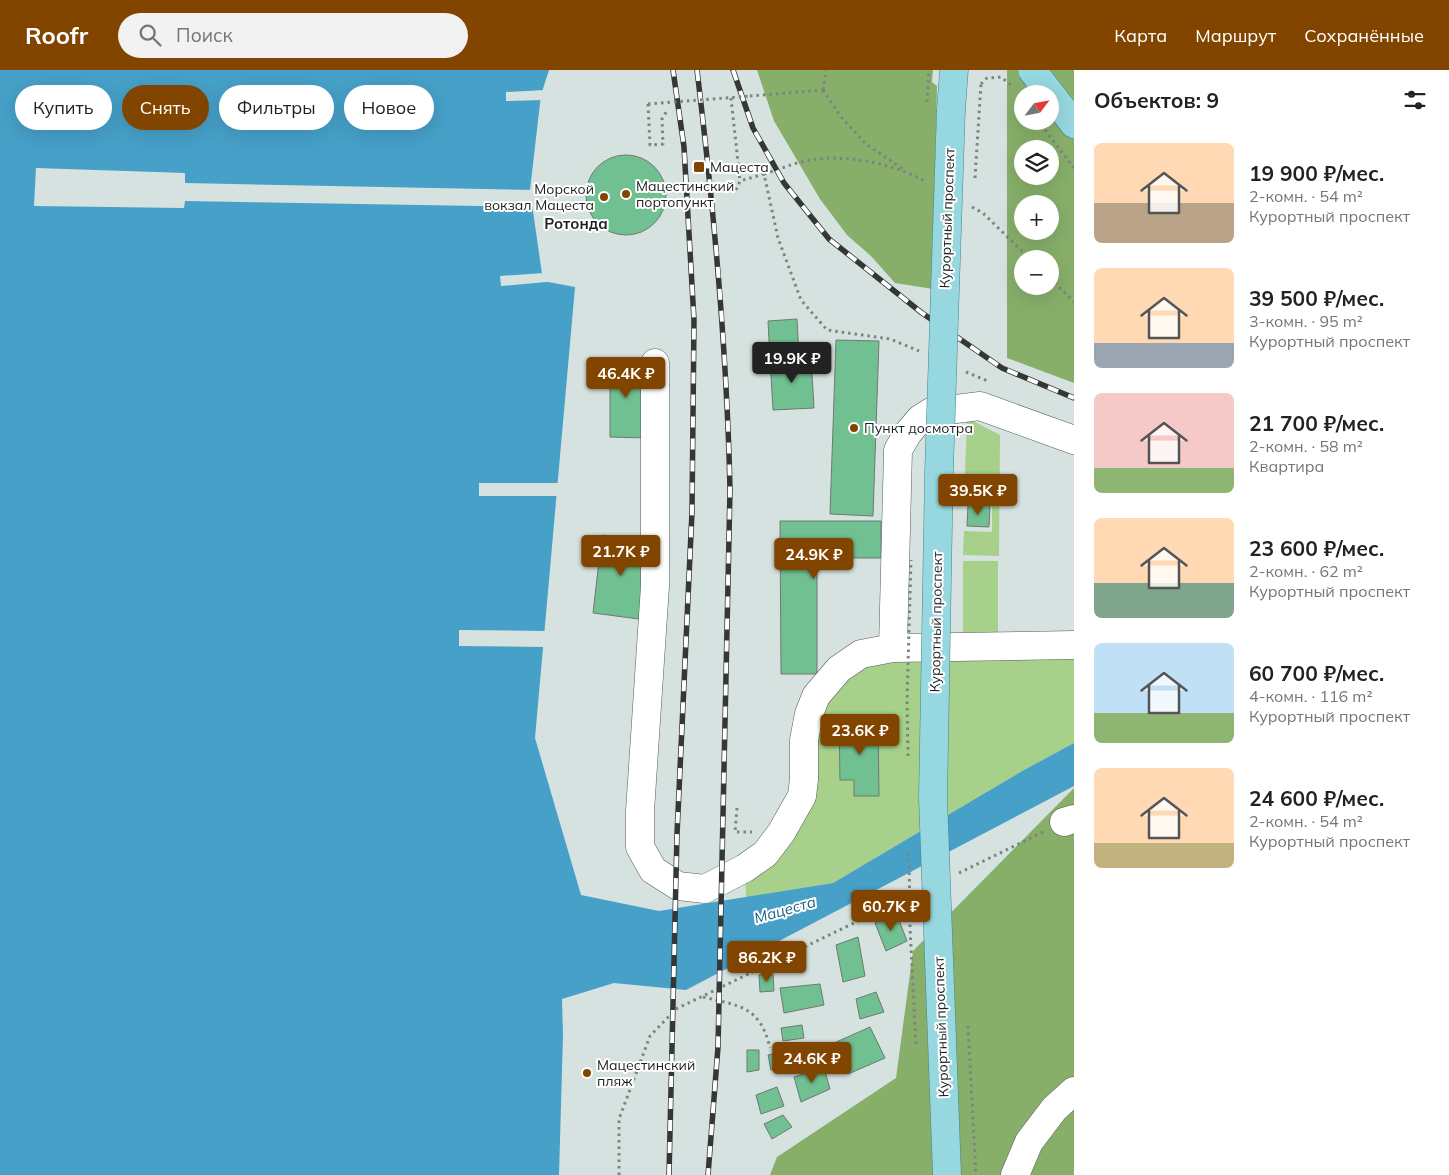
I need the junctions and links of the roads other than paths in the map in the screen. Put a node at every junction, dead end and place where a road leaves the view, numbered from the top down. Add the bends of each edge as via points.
1 (1042, 70) edge
2 (963, 76) edge
3 (1023, 79) edge
4 (1068, 115) edge
5 (655, 363) dead end
6 (1074, 440) edge
7 (1074, 645) edge
8 (893, 648) junction
9 (1074, 1091) edge
10 (947, 1175) edge
11 (1015, 1175) edge

1 - 4 main road
2 - 10 main road, Курортный проспект, bridge via 951,110 939,470 933,798
3 - 4 main road
5 - 8 street via 655,586 640,829 640,847 653,870 678,886 705,889 766,854 802,796 804,740 816,696 839,669 861,654
6 - 8 street via 980,406 931,412 920,419 898,450
7 - 8 street
9 - 11 street via 1054,1109 1029,1142

